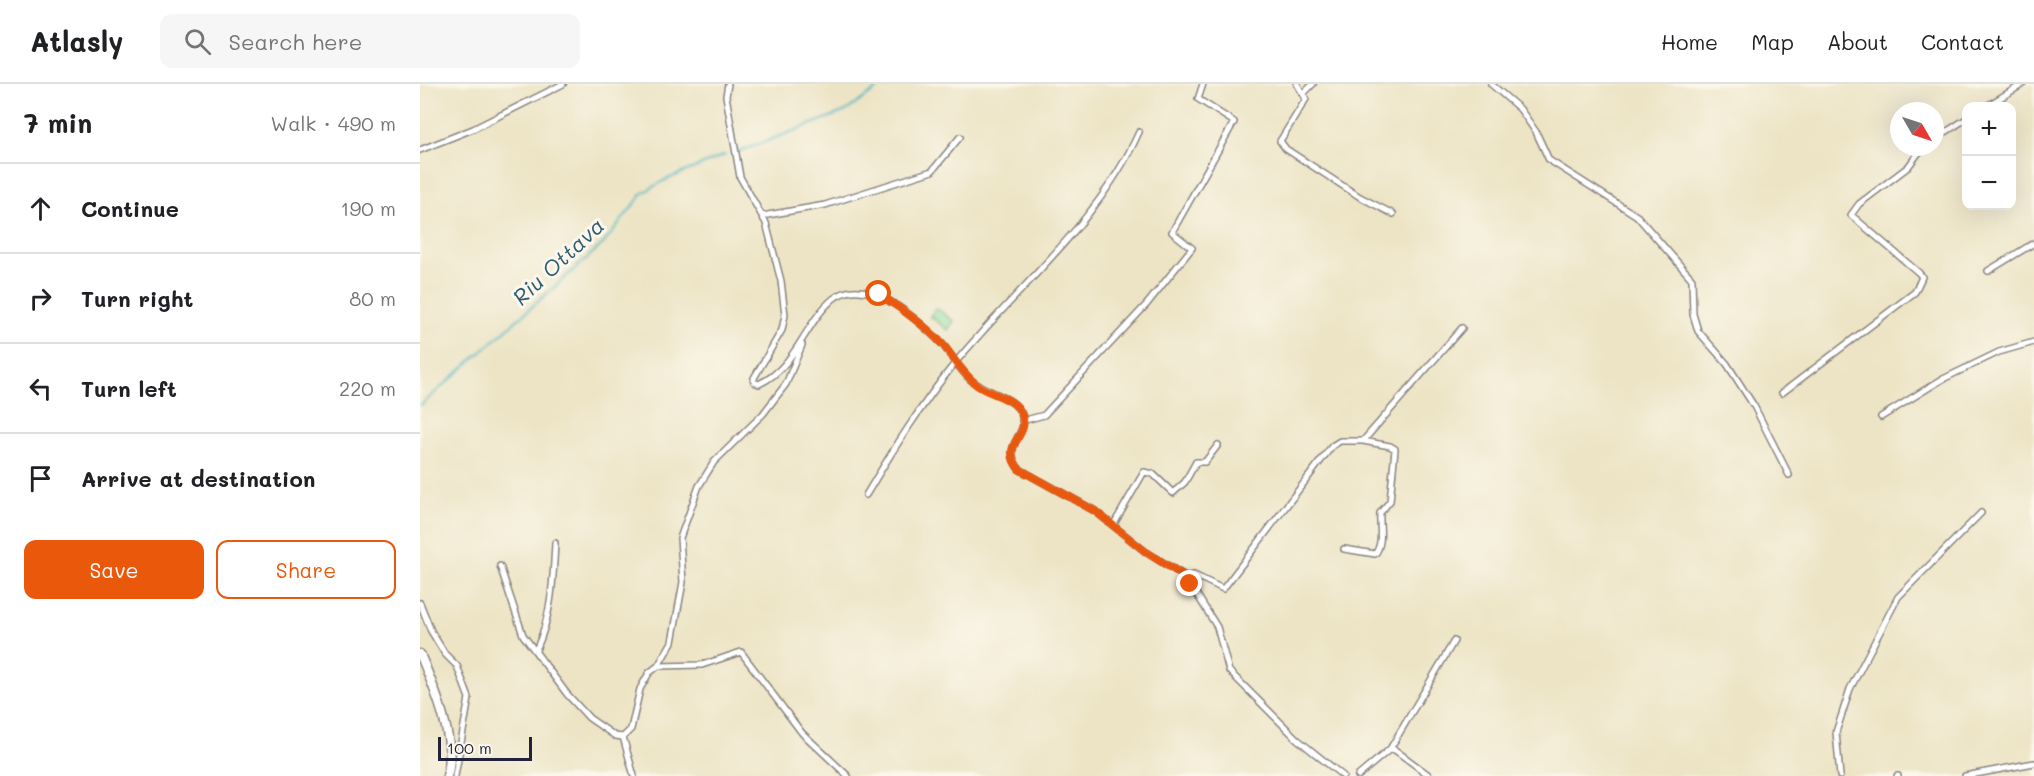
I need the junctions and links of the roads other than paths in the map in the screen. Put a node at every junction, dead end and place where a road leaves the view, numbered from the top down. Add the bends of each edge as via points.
1 (563, 84) edge
2 (728, 84) edge
3 (1203, 84) edge
4 (1297, 84) edge
5 (1313, 84) edge
6 (1491, 84) edge
7 (2023, 84) edge
8 (1303, 94) junction
9 (1994, 102) edge
10 (1962, 122) edge
11 (1139, 132) dead end
12 (1944, 133) edge
13 (960, 137) dead end
14 (420, 150) edge
15 (1916, 156) edge
16 (1393, 214) dead end
17 (762, 216) junction
18 (2034, 243) edge
19 (1988, 271) dead end
20 (1462, 328) dead end
21 (803, 341) junction
22 (2034, 342) edge
23 (955, 363) junction
24 (1782, 393) dead end
25 (1881, 417) dead end
26 (1022, 421) junction
27 (1363, 441) junction
28 (1218, 445) dead end
29 (1789, 475) dead end
30 (866, 495) dead end
31 (1981, 513) dead end
32 (1114, 524) junction
33 (555, 543) dead end
34 (1344, 549) dead end
35 (500, 566) dead end
36 (1186, 577) junction
37 (420, 603) edge
38 (1454, 641) dead end
39 (536, 650) junction
40 (420, 654) edge
41 (658, 666) junction
42 (623, 737) junction
43 (1390, 749) junction
44 (2034, 763) edge
45 (447, 776) edge
46 (455, 776) edge
47 (634, 776) edge
48 (848, 776) edge
49 (1343, 776) edge
50 (1358, 776) edge
51 (1430, 776) edge
52 (1840, 776) edge
53 (1965, 776) edge

1 - 14 street via 473,129
2 - 17 street via 726,96 740,177
3 - 26 street via 1198,99 1234,122 1172,232 1192,248 1148,303 1044,415
4 - 8 street
5 - 8 street
6 - 29 street via 1520,109 1549,160 1637,216 1692,279 1693,314 1698,331 1727,364 1754,406
7 - 9 street
8 - 16 street via 1306,99 1280,141 1353,193
10 - 12 street
11 - 23 street via 1124,165 1072,232
13 - 17 street via 932,171 825,206
15 - 24 street via 1908,167 1859,204 1851,216 1919,273 1920,285
17 - 21 street via 781,281 785,315 782,330 754,382 768,380
18 - 19 street
20 - 27 street
21 - 23 street via 835,298 859,290 879,294 897,306 943,345
21 - 41 street via 786,384 764,414 714,462 699,486 680,538 683,582 672,642
22 - 25 street via 1999,352 1941,380
23 - 26 street via 980,387 1015,404
23 - 30 street via 914,418
26 - 32 street via 1023,428 1011,448 1012,460 1019,469
27 - 34 street via 1395,449 1390,501 1380,513 1381,538 1375,554
27 - 36 street via 1340,441 1332,446 1224,589 1194,576
28 - 32 street via 1205,462 1196,462 1185,482 1173,493 1153,474 1144,472
31 - 52 street via 1898,597 1850,689 1836,732
32 - 36 street via 1146,552
33 - 39 street via 553,592
35 - 39 street via 524,635
36 - 49 street via 1216,627 1229,671 1297,739
37 - 46 street via 431,631 457,666 468,698
38 - 43 street
39 - 42 street via 589,718 615,736
40 - 45 main road via 447,731
41 - 42 street via 639,689 631,729
41 - 48 street via 702,665 741,652 802,734
42 - 47 street
43 - 50 street
43 - 51 street
44 - 53 street

